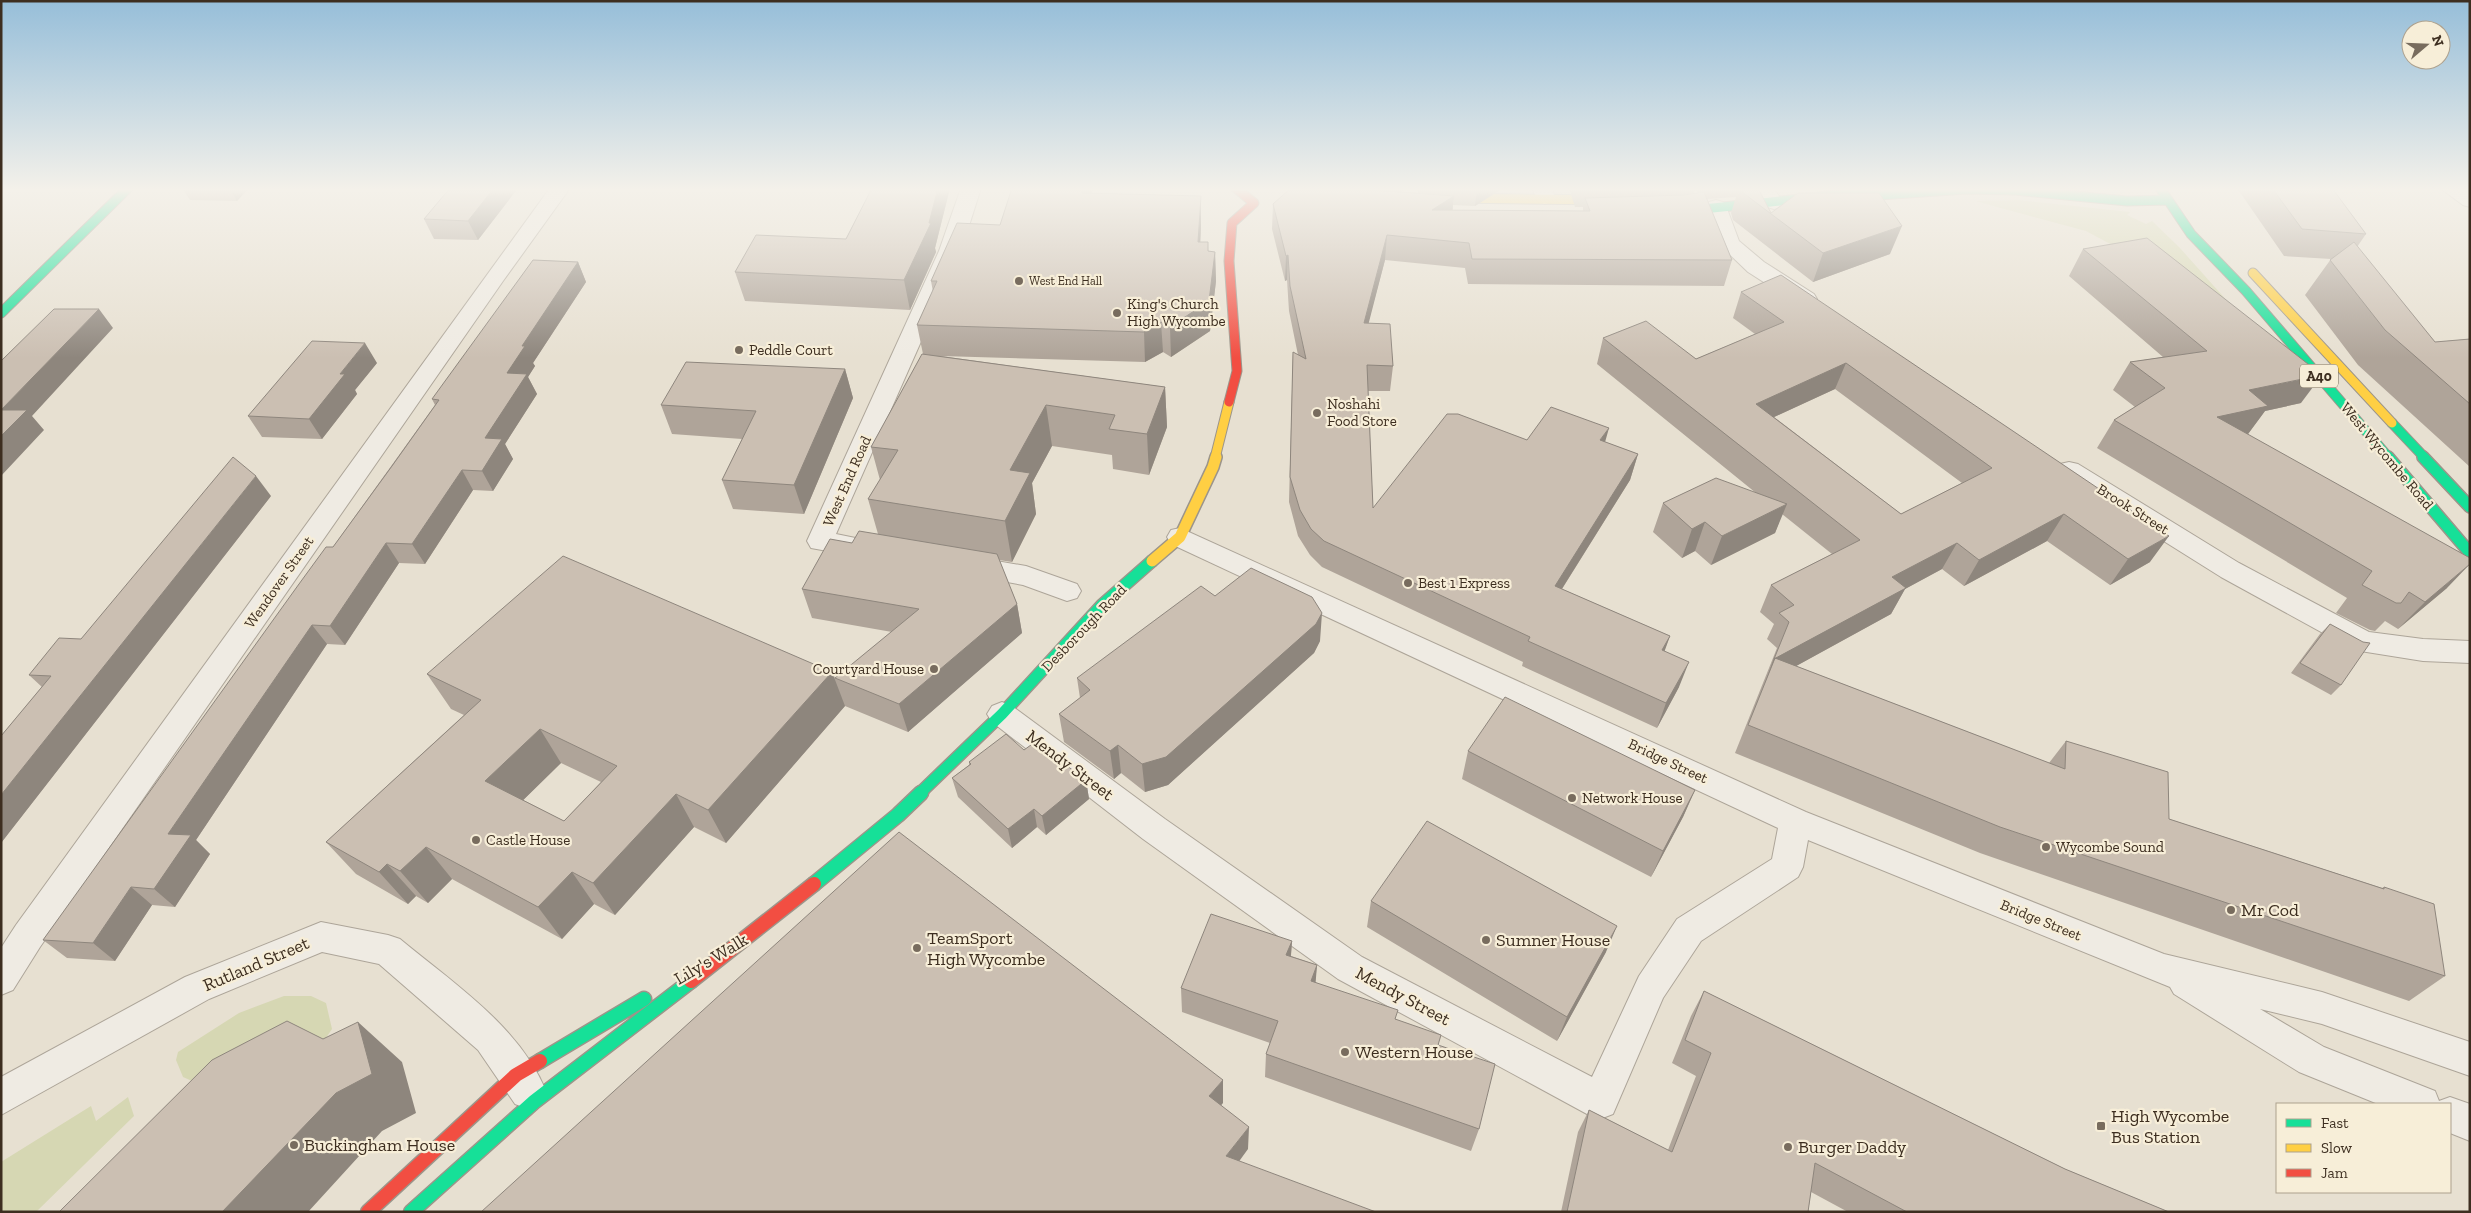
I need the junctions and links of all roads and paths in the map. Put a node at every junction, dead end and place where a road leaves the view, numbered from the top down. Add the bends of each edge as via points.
1 (70, 245) edge
2 (518, 245) edge
3 (952, 245) edge
4 (1230, 245) edge
5 (1731, 245) edge
6 (2200, 245) edge
7 (2247, 267) dead end
8 (1, 313) edge
9 (1829, 314) edge
10 (2048, 457) edge
11 (2470, 507) edge
12 (1180, 537) junction
13 (886, 552) edge
14 (2470, 553) edge
15 (942, 562) edge
16 (1067, 591) dead end
17 (2470, 652) edge
18 (1002, 714) junction
19 (1795, 821) junction
20 (754, 933) junction
21 (2163, 969) junction
22 (1, 979) edge
23 (2470, 1059) edge
24 (526, 1088) junction
25 (1, 1097) edge
26 (2420, 1103) edge
27 (2451, 1115) edge
28 (2470, 1123) edge
29 (368, 1212) edge
30 (411, 1212) edge

1 - 8 street
2 - 22 street, Wendover Street via 33,928
3 - 13 street, West End Road via 820,541
4 - 12 street, Desborough Road via 1237,370 1213,467
5 - 9 street via 1756,266
6 - 14 street, West Wycombe Road / A40 via 2252,298
7 - 11 street, West Wycombe Road / A40
10 - 17 street, Brook Street via 2230,570 2364,642
12 - 18 street, Desborough Road via 1102,605
12 - 19 street, Bridge Street
15 - 16 street via 1026,576
18 - 19 street, Mendy Street via 1154,830 1350,968 1600,1101 1650,987 1689,930 1787,867
18 - 20 street, Desborough Road via 898,815
19 - 21 street, Bridge Street
20 - 24 street, Lily's Walk
20 - 24 street, Lily's Walk via 656,991
21 - 23 street, Bridge Street via 2322,1008
21 - 26 street, Bridge Street via 2312,1060
24 - 25 street, Rutland Street via 491,1038 388,950 321,937 197,988
24 - 29 street, Lily's Walk
24 - 30 street, Lily's Walk
27 - 28 street

